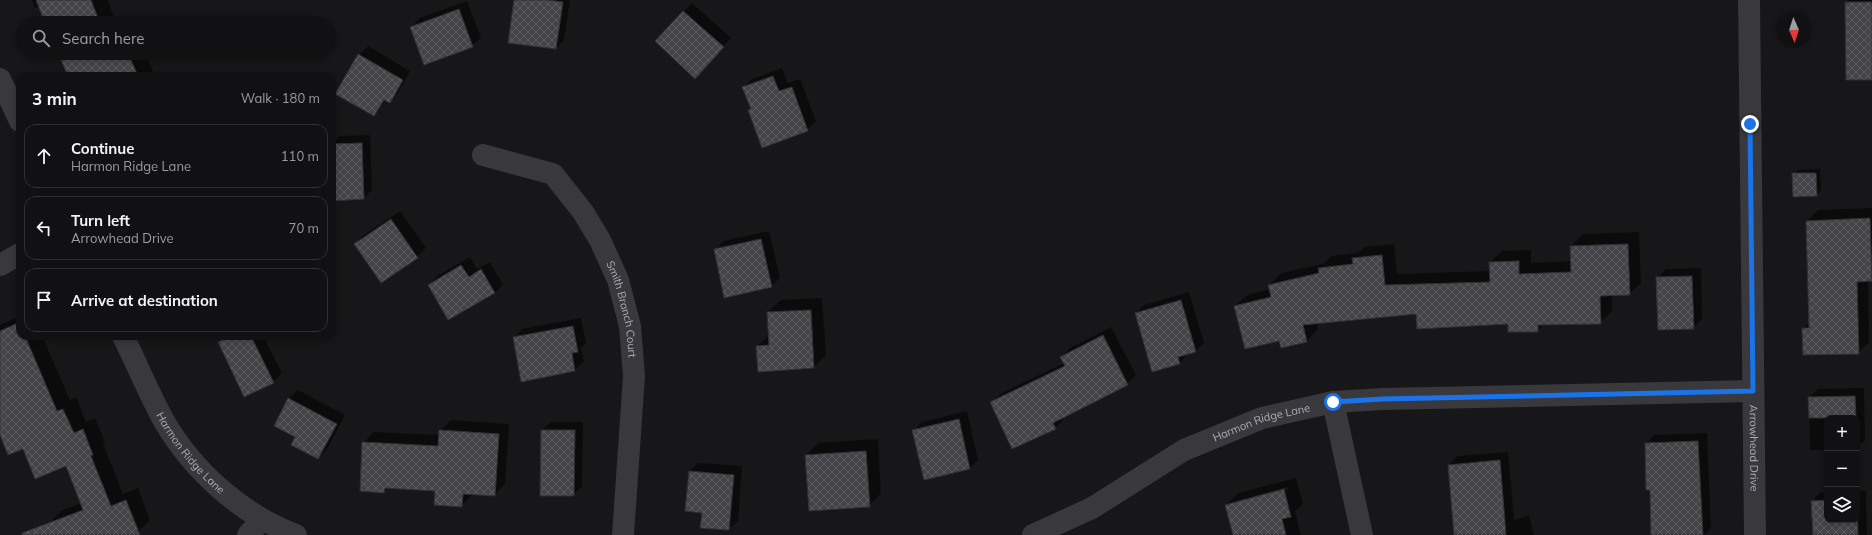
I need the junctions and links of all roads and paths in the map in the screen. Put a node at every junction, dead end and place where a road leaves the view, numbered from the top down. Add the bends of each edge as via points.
1 (1749, 0) edge
2 (0, 79) edge
3 (16, 113) edge
4 (483, 155) dead end
5 (16, 256) edge
6 (0, 265) edge
7 (125, 340) edge
8 (1753, 391) junction
9 (1333, 402) junction
10 (255, 528) edge
11 (296, 535) edge
12 (623, 535) edge
13 (1034, 535) edge
14 (1362, 535) edge
15 (1755, 535) edge

1 - 8 street, Arrowhead Drive
2 - 3 street
4 - 12 street, Smith Branch Court via 553,174 584,212 618,280 630,326 634,376
5 - 6 street
7 - 10 street, Harmon Ridge Lane via 164,421 189,457
8 - 9 street, Harmon Ridge Lane
8 - 15 street, Arrowhead Drive
9 - 13 street, Harmon Ridge Lane via 1262,418 1184,450 1092,508
9 - 14 street
10 - 11 street, Harmon Ridge Lane

